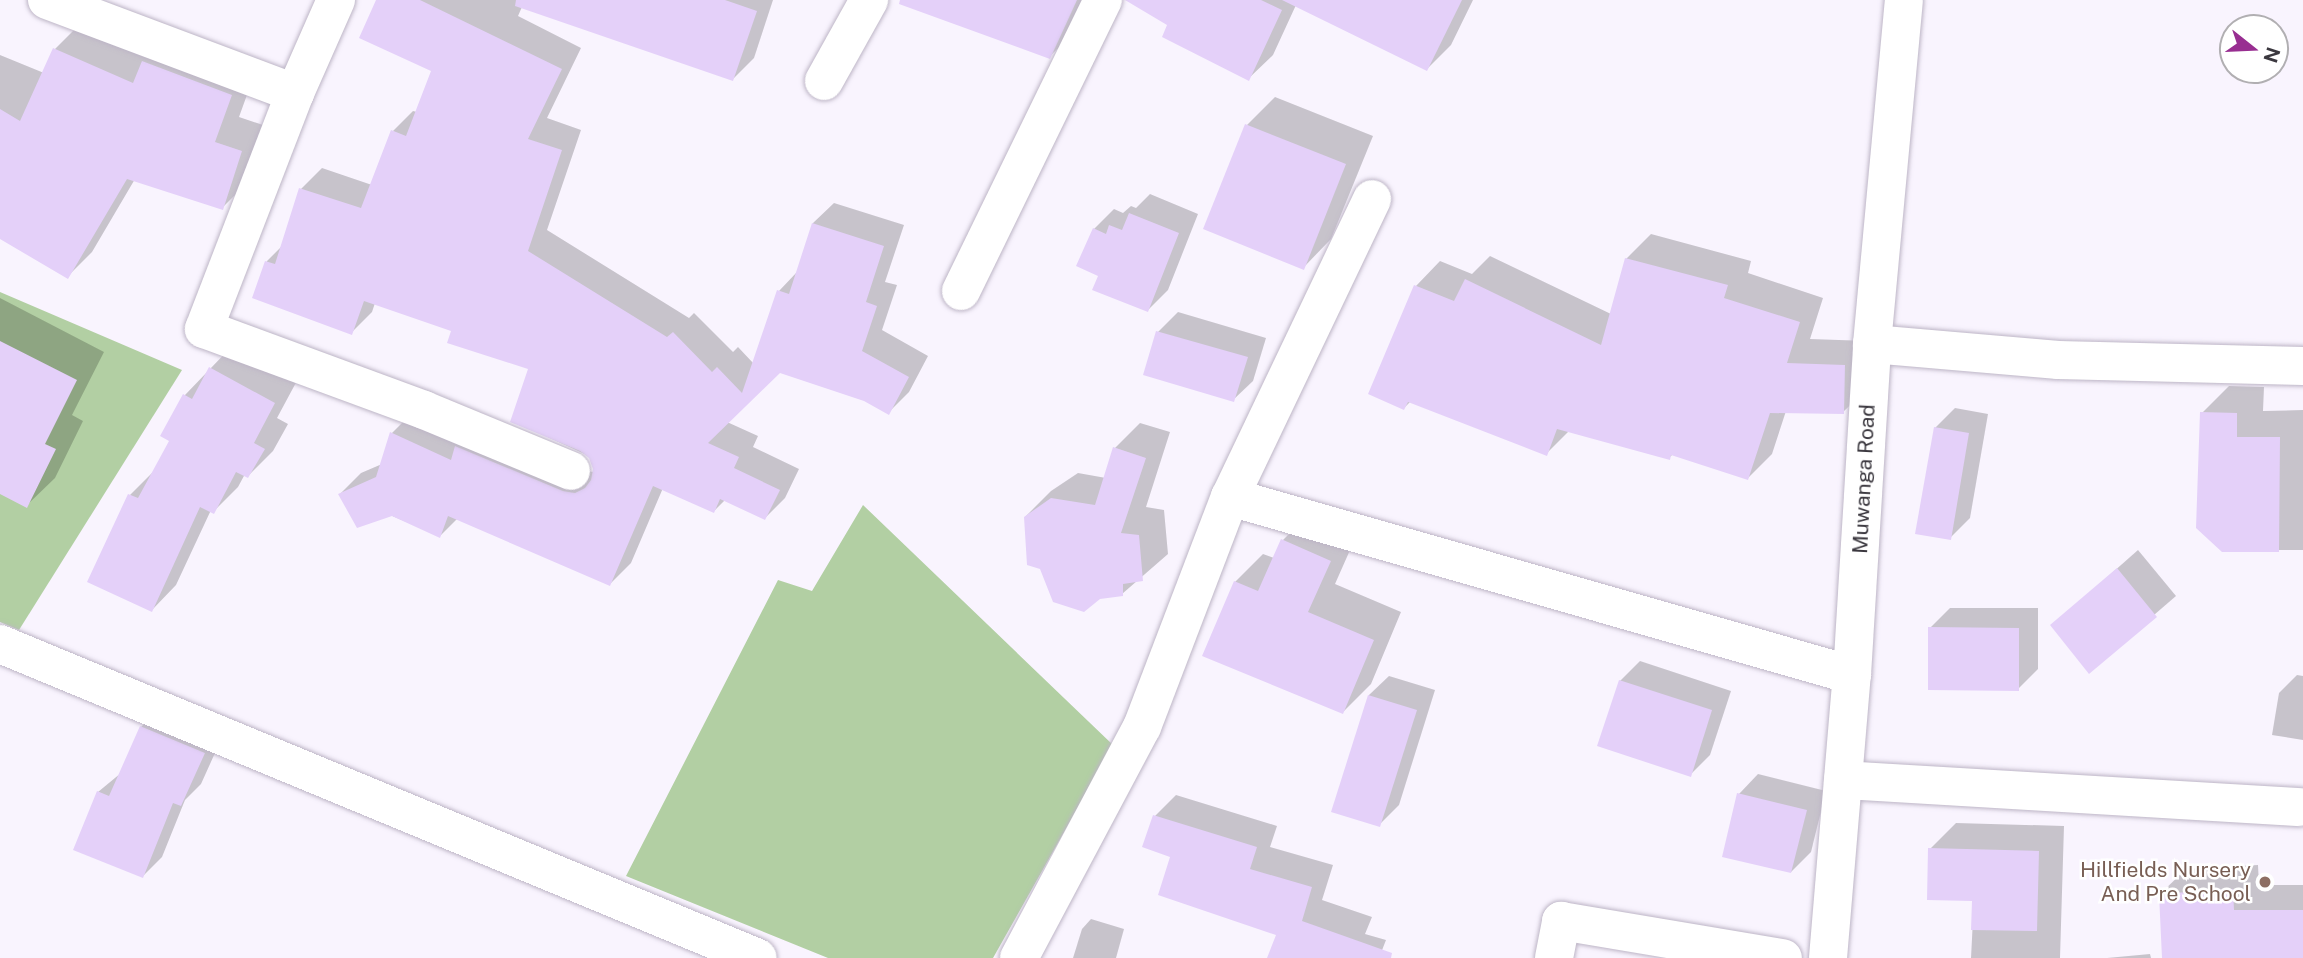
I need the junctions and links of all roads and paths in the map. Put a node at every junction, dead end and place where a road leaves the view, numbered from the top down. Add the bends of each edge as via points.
1 (47, 0) edge
2 (337, 0) edge
3 (869, 0) edge
4 (1103, 0) edge
5 (1904, 0) edge
6 (824, 81) dead end
7 (295, 93) junction
8 (1371, 199) dead end
9 (961, 291) dead end
10 (1872, 344) junction
11 (2303, 366) edge
12 (571, 471) dead end
13 (1230, 498) junction
14 (0, 644) edge
15 (1852, 674) junction
16 (1843, 780) junction
17 (2299, 807) dead end
18 (758, 958) edge
19 (1019, 958) edge
20 (1554, 958) edge
21 (1783, 958) edge
22 (1828, 958) edge

1 - 7 street
2 - 7 street
3 - 6 street
4 - 9 street
5 - 10 street, Muwanga Road
7 - 12 street via 204,329 424,410
8 - 13 street
10 - 11 street via 2058,360
10 - 15 street, Muwanga Road
13 - 15 street
13 - 19 street via 1142,727
14 - 18 street
15 - 16 street, Muwanga Road
16 - 17 street
16 - 22 street, Muwanga Road
20 - 21 street via 1560,921

